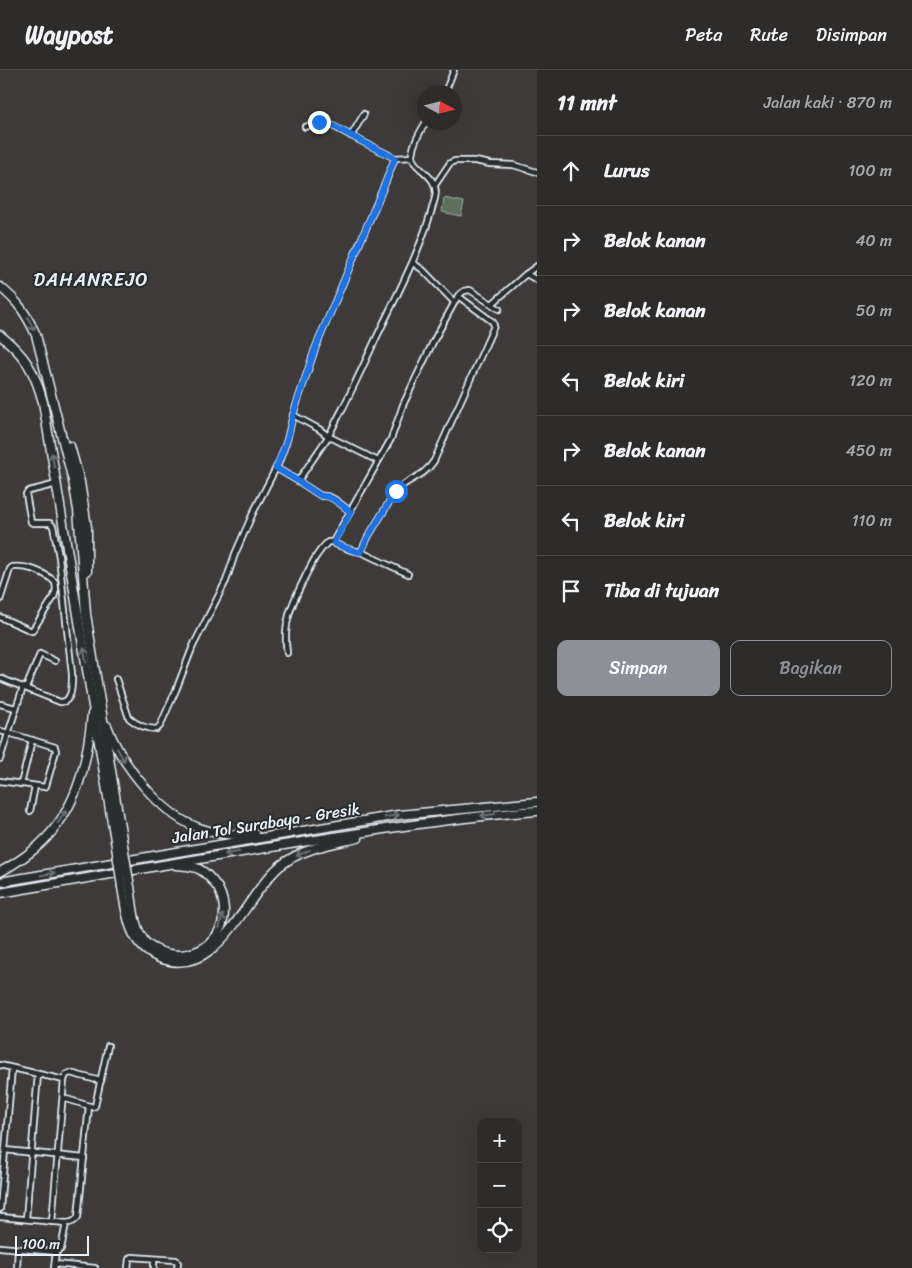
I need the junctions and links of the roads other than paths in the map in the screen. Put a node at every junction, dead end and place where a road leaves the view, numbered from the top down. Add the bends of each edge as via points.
1 (454, 70) edge
2 (448, 85) edge
3 (364, 114) dead end
4 (305, 127) dead end
5 (422, 130) edge
6 (351, 136) junction
7 (412, 156) junction
8 (395, 158) junction
9 (537, 172) edge
10 (435, 185) junction
11 (413, 263) junction
12 (537, 266) edge
13 (526, 274) junction
14 (537, 280) edge
15 (0, 287) edge
16 (458, 296) junction
17 (454, 302) junction
18 (492, 304) junction
19 (499, 309) dead end
20 (0, 335) edge
21 (293, 415) junction
22 (328, 436) junction
23 (378, 461) junction
24 (276, 468) junction
25 (298, 481) junction
26 (57, 484) junction
27 (351, 512) junction
28 (334, 542) junction
29 (361, 552) junction
30 (408, 574) dead end
31 (0, 600) edge
32 (0, 616) edge
33 (287, 654) dead end
34 (55, 661) dead end
35 (0, 678) edge
36 (116, 680) dead end
37 (24, 688) junction
38 (93, 703) junction
39 (0, 704) edge
40 (16, 708) junction
41 (101, 711) junction
42 (0, 731) edge
43 (9, 732) junction
44 (32, 740) junction
45 (0, 760) edge
46 (0, 781) edge
47 (20, 784) junction
48 (35, 786) junction
49 (537, 802) edge
50 (30, 811) dead end
51 (537, 812) edge
52 (327, 826) junction
53 (401, 826) junction
54 (118, 840) junction
55 (167, 864) junction
56 (0, 872) edge
57 (0, 882) edge
58 (126, 887) junction
59 (0, 893) edge
60 (108, 1046) dead end
61 (0, 1065) edge
62 (12, 1068) junction
63 (38, 1074) junction
64 (64, 1080) junction
65 (101, 1081) junction
66 (63, 1098) junction
67 (89, 1106) junction
68 (5, 1150) junction
69 (32, 1152) junction
70 (58, 1155) junction
71 (84, 1158) junction
72 (0, 1208) edge
73 (0, 1217) edge
74 (26, 1219) junction
75 (52, 1222) junction
76 (66, 1223) junction
77 (0, 1247) edge
78 (18, 1249) junction
79 (56, 1252) junction
80 (154, 1259) junction
81 (55, 1266) edge
82 (80, 1267) edge
83 (17, 1268) edge
84 (95, 1268) edge
85 (128, 1268) edge
86 (154, 1268) edge
87 (177, 1268) edge

1 - 2 street
3 - 6 street
4 - 6 street via 324,122
5 - 7 street
6 - 8 street
7 - 8 street
7 - 10 street
8 - 21 street via 315,349
9 - 10 street via 513,165 455,160
10 - 11 street via 436,193
11 - 17 street
11 - 22 street
12 - 13 street
13 - 14 street
13 - 18 street
15 -> 41 highway via 13,297 36,335 49,388 80,482 87,527 86,614
16 - 17 street
16 - 18 street via 470,290
16 - 29 street via 494,326 434,461 420,476 396,491
17 - 23 street
18 - 19 street
26 -> 20 highway via 36,378 24,358
21 - 22 street
21 - 24 street
22 - 23 street
22 - 25 street
23 - 27 street
24 - 25 street
24 - 36 street via 235,554 226,582 193,646 160,726 151,729 129,718
25 - 27 street
26 - 37 street via 26,494 31,522 50,522 52,526 59,557 72,687 65,702
38 -> 26 highway
27 - 28 street
28 - 29 street
28 - 33 street via 328,542 319,551 294,599 287,622
29 - 30 street
31 - 32 street via 12,567 33,569 55,582 54,598 32,631
34 - 37 street via 40,654
35 - 37 street
37 - 40 street
38 - 54 highway
56 -> 38 highway via 34,850 64,817 84,769
39 - 40 street
40 - 43 street
41 -> 52 highway via 111,737 140,782 186,823 218,834 236,836
41 - 54 highway
42 - 43 street
43 - 44 street
43 - 45 street
44 - 47 street
44 - 48 street via 56,748 47,785
46 - 47 street
47 - 48 street
48 - 50 street
52 -> 49 highway, Jalan Tol Surabaya - Gresik via 424,812
51 -> 53 highway
57 -> 52 highway, Jalan Tol Surabaya - Gresik
53 -> 55 highway, Jalan Tol Surabaya - Gresik
53 -> 58 highway via 316,847 286,861 264,881 222,941 198,958 163,959 142,947 128,922
54 - 58 highway, bridge
58 -> 55 highway via 143,940 163,953 174,955 200,950 220,928 224,911 221,896 212,880 201,870
55 - 59 highway, Jalan Tol Surabaya - Gresik
60 - 65 street
61 - 62 street
62 - 63 street
62 - 68 street
63 - 64 street
63 - 69 street
64 - 65 street via 70,1073
64 - 66 street
65 - 67 street via 96,1105
66 - 67 street
66 - 70 street
67 - 71 street
68 - 69 street
68 - 72 street
69 - 70 street
69 - 74 street
70 - 71 street
70 - 75 street
71 - 76 street via 78,1216 71,1223
73 - 74 street
74 - 75 street
75 - 76 street
76 - 79 street via 61,1249
77 - 78 street
78 - 79 street
78 - 83 street
79 - 81 street
80 - 85 street via 131,1257
80 - 86 street
80 - 87 street via 176,1260
81 - 82 street
82 - 84 street

